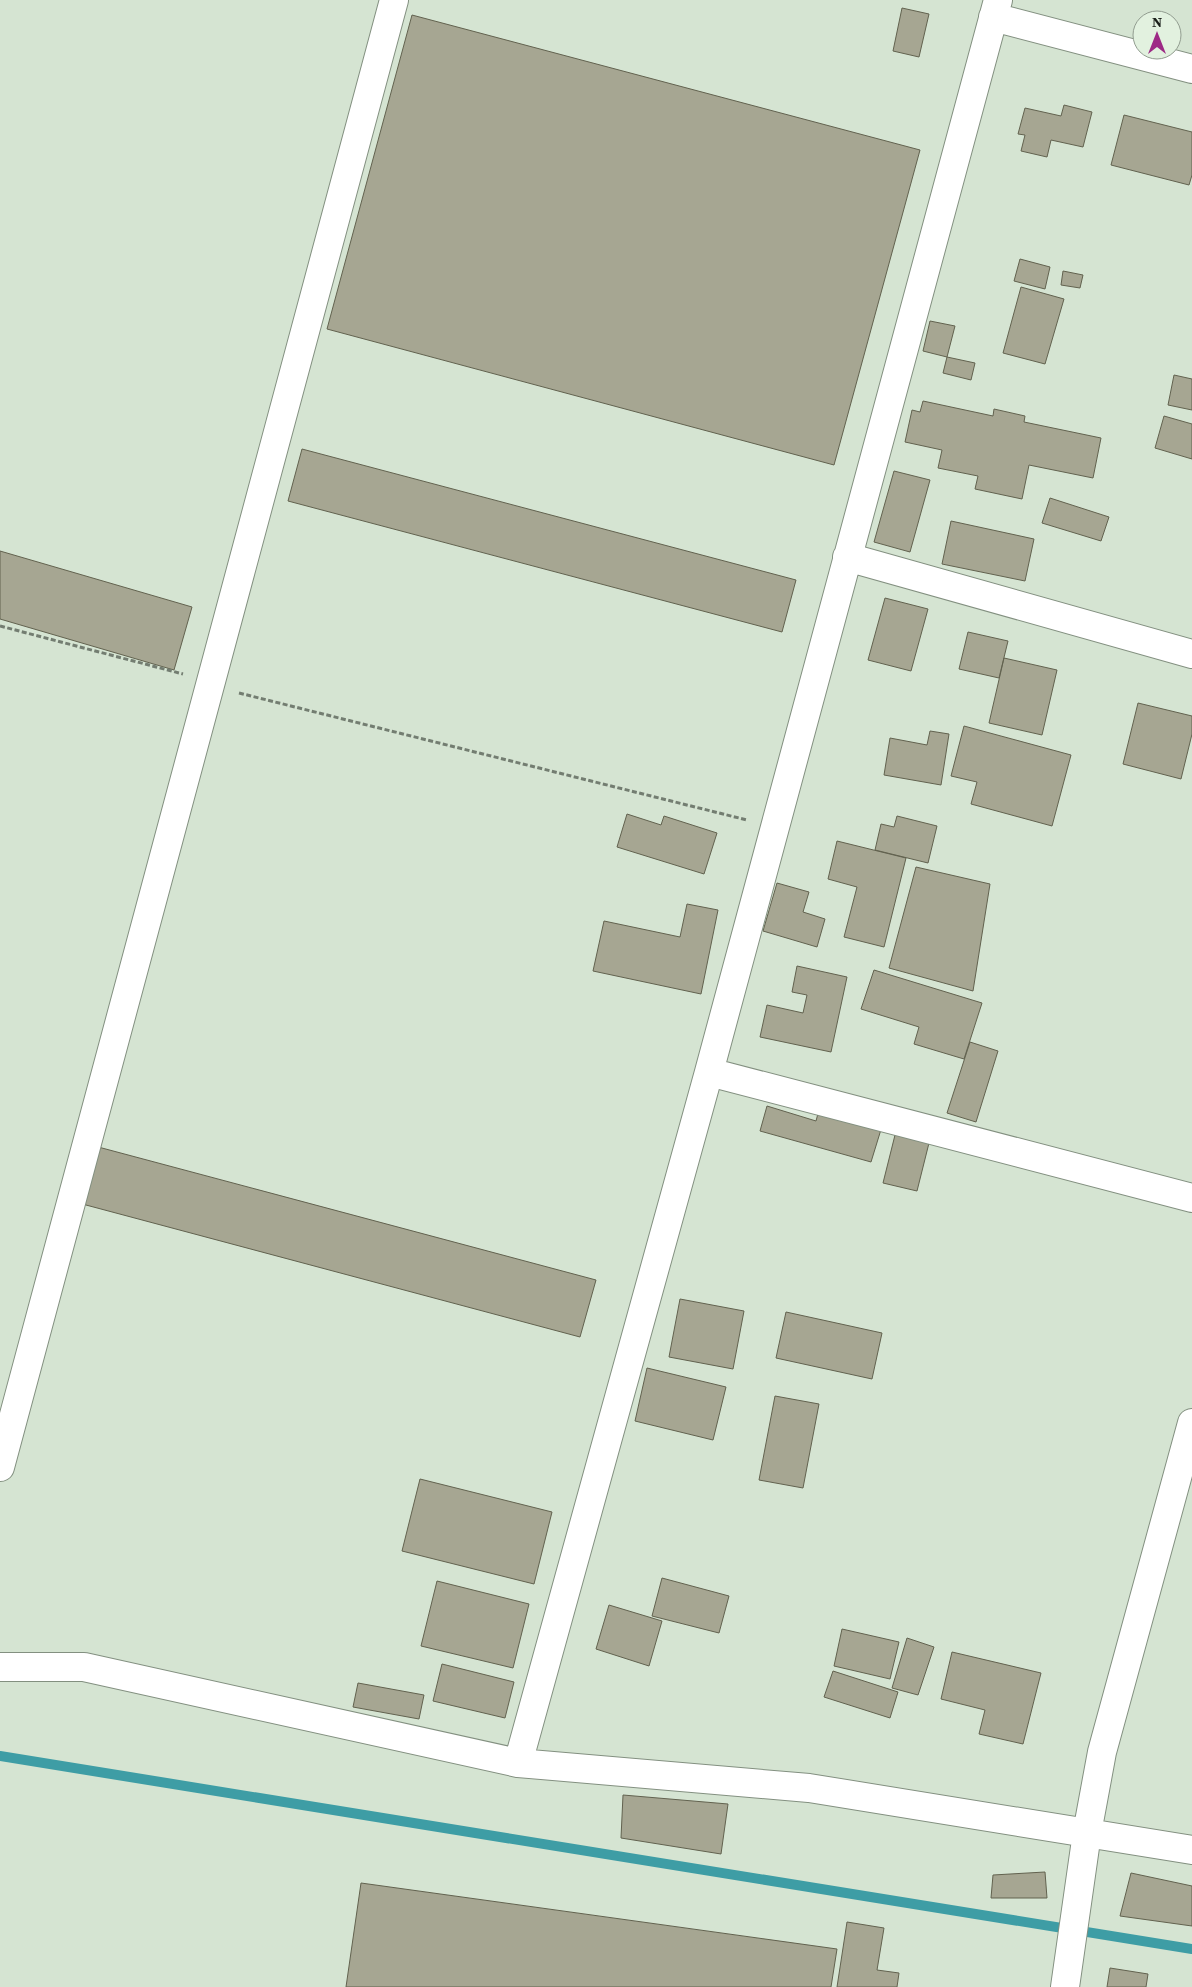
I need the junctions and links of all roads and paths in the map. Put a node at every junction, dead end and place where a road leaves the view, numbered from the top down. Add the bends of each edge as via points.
1 (394, 0) edge
2 (995, 9) edge
3 (1192, 69) edge
4 (847, 557) junction
5 (0, 626) edge
6 (1192, 654) edge
7 (209, 685) junction
8 (774, 826) junction
9 (710, 1072) junction
10 (1192, 1198) edge
11 (1192, 1423) edge
12 (0, 1467) edge
13 (0, 1667) edge
14 (518, 1762) junction
15 (1087, 1833) junction
16 (1192, 1850) edge
17 (1065, 1987) edge

1 - 7 street
2 - 3 street
2 - 4 street
4 - 6 street
4 - 8 street
5 - 7 path via 174,670
7 - 8 path
7 - 12 street
8 - 9 street
9 - 10 street
9 - 14 street
11 - 15 street via 1102,1752
13 - 14 street via 84,1667
14 - 15 street via 809,1788
15 - 16 street
15 - 17 street

